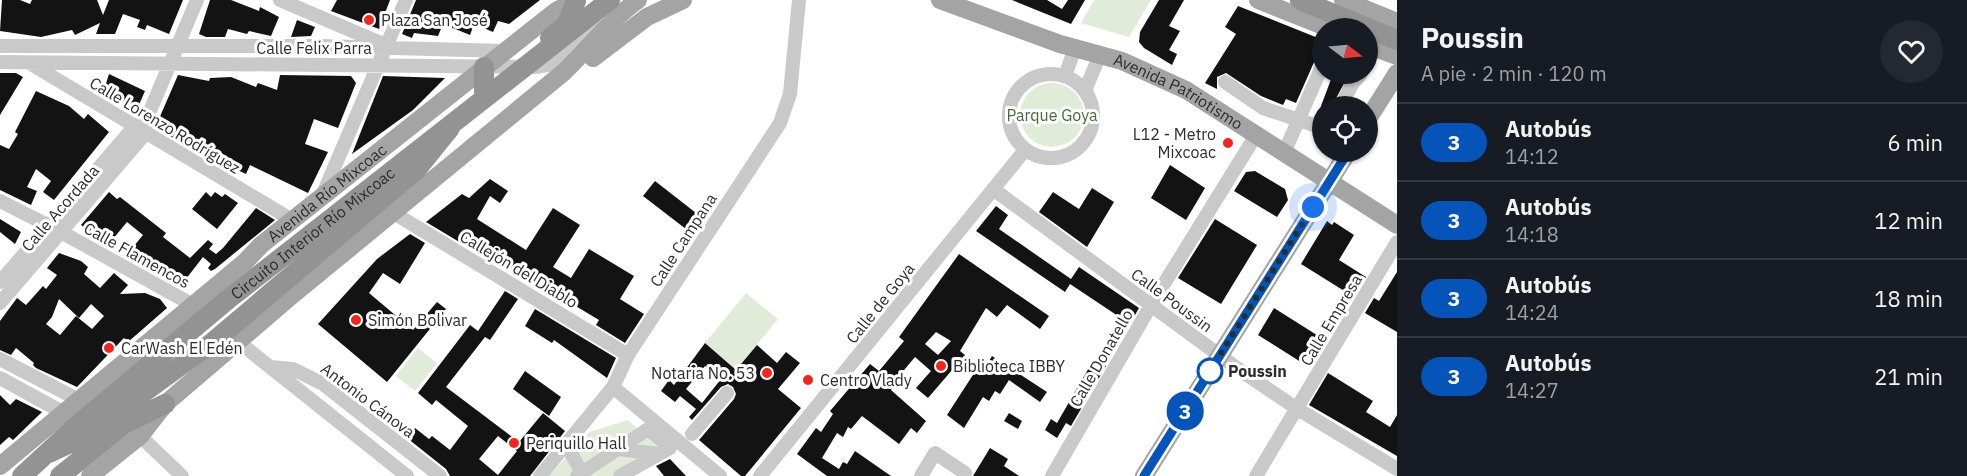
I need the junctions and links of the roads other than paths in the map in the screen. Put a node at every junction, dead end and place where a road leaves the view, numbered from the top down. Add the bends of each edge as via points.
1 (197, 0) edge
2 (280, 0) edge
3 (406, 0) edge
4 (638, 0) edge
5 (683, 0) edge
6 (799, 0) edge
7 (940, 0) edge
8 (1258, 0) edge
9 (1300, 0) edge
10 (1343, 0) edge
11 (577, 1) edge
12 (612, 9) edge
13 (321, 17) junction
14 (1312, 22) edge
15 (1397, 22) edge
16 (1397, 40) edge
17 (0, 46) edge
18 (320, 46) junction
19 (388, 46) junction
20 (177, 47) junction
21 (1075, 48) junction
22 (1378, 49) edge
23 (1100, 55) junction
24 (1397, 56) edge
25 (509, 59) junction
26 (0, 62) edge
27 (29, 63) junction
28 (170, 64) junction
29 (379, 65) junction
30 (484, 67) junction
31 (564, 72) junction
32 (1397, 73) edge
33 (1065, 76) junction
34 (1226, 82) dead end
35 (1314, 84) edge
36 (484, 92) junction
37 (1088, 95) junction
38 (1378, 103) edge
39 (1263, 108) junction
40 (1297, 122) junction
41 (1312, 125) edge
42 (140, 130) junction
43 (1252, 133) junction
44 (1025, 150) junction
45 (1284, 153) junction
46 (1341, 162) edge
47 (1329, 181) junction
48 (993, 189) junction
49 (322, 196) junction
50 (0, 201) edge
51 (393, 212) junction
52 (284, 215) dead end
53 (1397, 225) edge
54 (55, 229) junction
55 (1397, 242) edge
56 (0, 282) edge
57 (0, 303) edge
58 (193, 305) junction
59 (1151, 306) junction
60 (240, 343) junction
61 (1220, 354) junction
62 (628, 355) junction
63 (0, 359) edge
64 (270, 367) junction
65 (0, 378) edge
66 (613, 387) junction
67 (727, 393) dead end
68 (79, 400) junction
69 (165, 404) junction
70 (1296, 408) junction
71 (64, 413) junction
72 (692, 434) dead end
73 (140, 436) junction
74 (618, 449) junction
75 (665, 451) junction
76 (49, 453) junction
77 (571, 453) dead end
78 (0, 466) edge
79 (1397, 469) edge
80 (547, 473) edge
81 (579, 474) edge
82 (22, 476) edge
83 (60, 476) edge
84 (90, 476) edge
85 (182, 476) edge
86 (407, 476) edge
87 (440, 476) edge
88 (620, 476) edge
89 (720, 476) edge
90 (760, 476) edge
91 (921, 476) edge
92 (963, 476) edge
93 (1052, 476) edge
94 (1144, 476) edge
95 (1256, 476) edge

1 - 20 street
2 - 13 street
3 - 19 street
4 - 12 main road
5 - 31 main road via 647,17 599,55
6 - 62 street, Calle Campana via 789,94 780,123
7 - 21 main road, Avenida Patriotismo
8 - 14 main road
9 - 16 highway
10 - 15 main road
11 - 25 highway via 566,25
12 - 25 street, Calle Felix Parra via 544,67
12 - 31 main road via 601,37
12 - 76 highway, Circuito Interior Río Mixcoac, bridge via 226,300
13 - 18 street via 324,33
13 - 19 street
17 - 20 street, Calle Felix Parra
18 - 19 street, Calle Felix Parra
18 - 20 street, Calle Felix Parra
19 - 25 street, Calle Felix Parra
19 - 29 street
20 - 28 street
21 - 23 main road, Avenida Patriotismo
21 - 33 street
22 - 24 main road
23 - 37 street via 1086,88
23 - 43 main road, Avenida Patriotismo via 1186,90
25 - 30 main road, Avenida Río Mixcoac
25 - 36 highway
26 - 27 street, Calle Felix Parra
27 - 28 street, Calle Felix Parra
27 - 42 street, Calle Lorenzo Rodríguez
28 - 29 street, Calle Felix Parra
28 - 42 street
29 - 30 street, Calle Felix Parra
29 - 49 street
30 - 36 highway
30 - 49 main road, Avenida Río Mixcoac
31 - 51 main road
32 - 38 main road
33 - 37 street
33 - 44 street via 1033,77 1014,94 1008,110 1009,127
34 - 39 street
35 - 40 street
36 - 76 highway via 459,116 417,169 213,342 81,438
37 - 44 street via 1092,124 1077,149 1050,159
39 - 40 street
39 - 43 street, Calle Donatello
40 - 41 street
40 - 45 street
42 - 52 street, Calle Lorenzo Rodríguez
42 - 54 street, Calle Acordada
43 - 45 main road, Avenida Patriotismo
43 - 59 street, Calle Donatello
44 - 48 street, Calle de Goya
45 - 47 main road, Avenida Patriotismo
46 - 47 main road
47 - 53 main road, Avenida Patriotismo
47 - 61 main road
48 - 59 street, Calle Poussin
48 - 90 street, Calle de Goya
49 - 58 main road, Avenida Río Mixcoac
50 - 54 street, Calle Flamencos
51 - 60 main road
51 - 62 street, Callejón del Diablo
54 - 56 street, Calle Acordada
54 - 57 street, Calle Acordada
54 - 58 street, Calle Flamencos
55 - 70 street, Calle Empresa
58 - 68 main road, Avenida Río Mixcoac
59 - 61 street, Calle Poussin
59 - 93 street, Calle Donatello
60 - 64 street, Antonio Cánova
60 - 69 main road
61 - 70 street, Calle Poussin
61 - 94 main road
62 - 66 street, Calle Campana
63 - 68 street
64 - 86 street, Antonio Cánova
64 - 87 street, Antonio Cánova via 293,369 323,384
65 - 71 street
66 - 80 street, Calle Campana
66 - 89 street
67 - 72 street
68 - 71 main road, Avenida Río Mixcoac
69 - 73 main road
69 - 83 highway via 126,423
70 - 79 street, Calle Poussin
70 - 95 street, Calle Empresa
71 - 78 main road, Avenida Río Mixcoac
73 - 84 main road
73 - 85 street
74 - 75 street
74 - 75 street via 648,429
74 - 81 street
75 - 88 street
76 - 82 highway, Circuito Interior Río Mixcoac
77 - 81 street
91 - 92 street via 935,453 965,473

